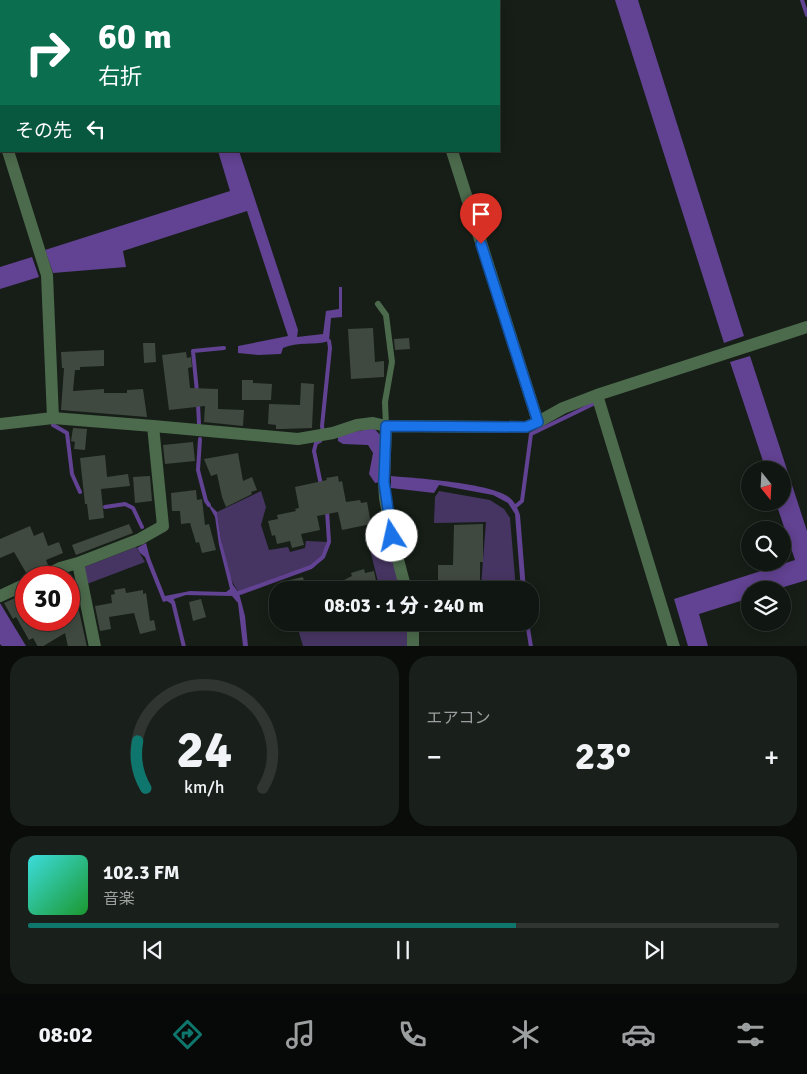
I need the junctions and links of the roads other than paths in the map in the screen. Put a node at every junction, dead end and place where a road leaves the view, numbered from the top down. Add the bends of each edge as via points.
1 (8, 152) edge
2 (452, 152) edge
3 (378, 304) dead end
4 (807, 327) edge
5 (597, 395) junction
6 (52, 418) junction
7 (538, 422) junction
8 (0, 424) edge
9 (152, 426) junction
10 (386, 426) junction
11 (78, 563) junction
12 (67, 566) edge
13 (404, 581) edge
14 (15, 589) edge
15 (0, 596) edge
16 (413, 631) edge
17 (96, 646) edge
18 (413, 646) edge
19 (674, 646) edge

1 - 6 street via 47,275
2 - 7 street
3 - 10 lane via 386,315 392,362 385,402
4 - 5 street
5 - 7 street
5 - 19 street
6 - 8 street
6 - 9 street
7 - 10 street via 526,427
9 - 10 street via 298,439 333,433 357,424
9 - 11 street via 162,526 140,539
10 - 13 street via 385,498
11 - 12 street
11 - 17 street
14 - 15 street
16 - 18 street

